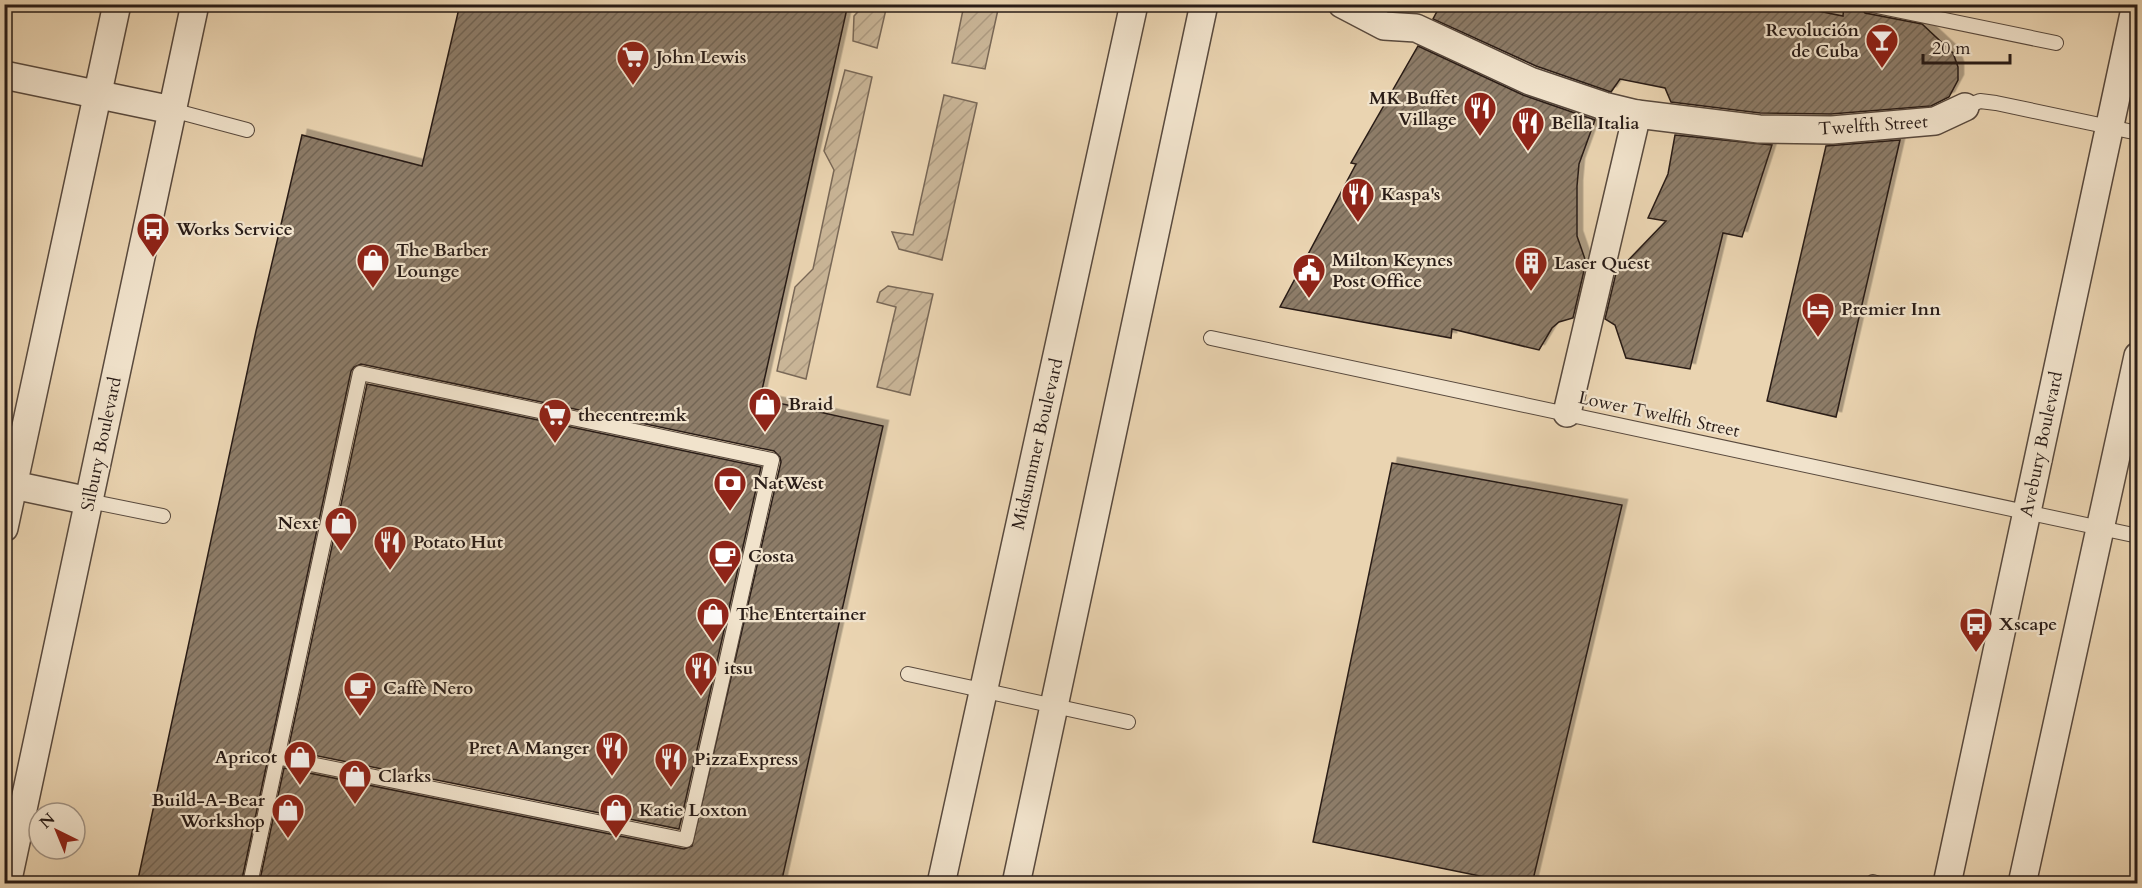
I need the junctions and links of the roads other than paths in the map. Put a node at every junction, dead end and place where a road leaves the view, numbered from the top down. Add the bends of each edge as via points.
1 (117, 4) edge
2 (195, 4) edge
3 (1134, 4) edge
4 (1204, 4) edge
5 (1342, 4) edge
6 (1867, 4) edge
7 (2136, 4) edge
8 (2056, 43) dead end
9 (4, 75) edge
10 (98, 94) junction
11 (1965, 107) joint
12 (172, 111) junction
13 (1637, 114) junction
14 (2110, 127) junction
15 (247, 130) dead end
16 (2138, 133) edge
17 (1211, 338) dead end
18 (2138, 356) edge
19 (1567, 413) junction
20 (9, 484) edge
21 (89, 501) junction
22 (2027, 511) junction
23 (163, 516) dead end
24 (2100, 526) junction
25 (4, 528) edge
26 (2138, 536) edge
27 (909, 674) dead end
28 (984, 691) junction
29 (1054, 706) junction
30 (1128, 722) dead end
31 (276, 757) junction
32 (7, 884) edge
33 (250, 884) edge
34 (941, 884) edge
35 (1016, 884) edge
36 (1947, 884) edge
37 (2022, 884) edge

1 - 10 street
2 - 12 street, Silbury Boulevard
3 - 28 street, Midsummer Boulevard
4 - 29 street
5 - 13 street, Twelfth Street via 1384,26 1416,28 1530,81
6 - 8 lane
7 - 14 street, Avebury Boulevard
9 - 10 street
10 - 12 street
10 - 20 street
11 - 13 street, Twelfth Street via 1935,122 1832,130 1759,129
11 - 14 lane, Twelfth Street via 1980,101 1996,103
12 - 15 lane
12 - 21 street, Silbury Boulevard
13 - 19 street
14 - 16 lane, Twelfth Street
14 - 22 street, Avebury Boulevard
17 - 19 lane, Lower Twelfth Street
18 - 24 street
19 - 22 lane, Lower Twelfth Street
20 - 21 street
20 - 25 street
21 - 23 lane
21 - 32 street, Silbury Boulevard
22 - 24 lane, Lower Twelfth Street
22 - 36 street, Avebury Boulevard
24 - 26 lane, Lower Twelfth Street
24 - 37 street
27 - 28 lane
28 - 29 lane
28 - 34 street, Midsummer Boulevard
29 - 30 lane
29 - 35 street
31 - 31 lane via 686,840 772,460 360,373
31 - 33 lane

